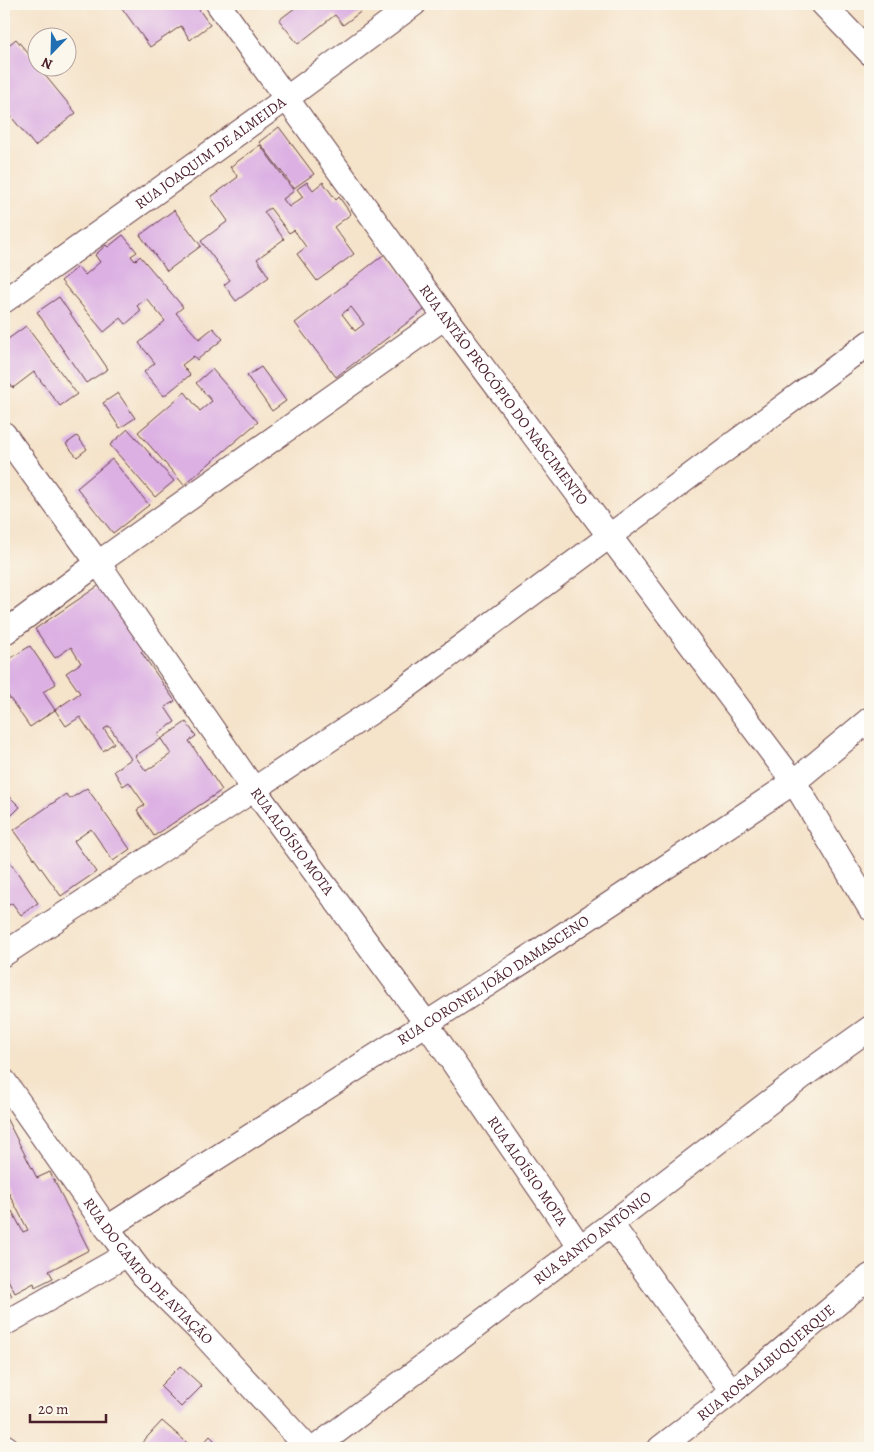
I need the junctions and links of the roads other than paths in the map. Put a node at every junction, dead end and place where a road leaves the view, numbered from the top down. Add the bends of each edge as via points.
1 (218, 4) edge
2 (414, 4) edge
3 (823, 4) edge
4 (870, 53) edge
5 (287, 98) junction
6 (4, 301) edge
7 (445, 317) junction
8 (870, 342) edge
9 (4, 434) edge
10 (610, 536) junction
11 (98, 564) junction
12 (4, 633) edge
13 (870, 719) edge
14 (794, 782) junction
15 (254, 788) junction
16 (870, 908) edge
17 (4, 954) edge
18 (426, 1022) junction
19 (870, 1028) edge
20 (4, 1081) edge
21 (611, 1224) junction
22 (107, 1228) junction
23 (580, 1247) junction
24 (128, 1254) junction
25 (870, 1276) edge
26 (4, 1324) edge
27 (732, 1392) junction
28 (4, 1446) edge
29 (7, 1448) edge
30 (308, 1448) edge
31 (315, 1448) edge
32 (660, 1448) edge

1 - 5 street, RUA ANTÃO PROCÓPIO DO NASCIMENTO
2 - 5 street, RUA JOAQUIM DE ALMEIDA
3 - 4 street
5 - 6 street, RUA JOAQUIM DE ALMEIDA
5 - 7 street, RUA ANTÃO PROCÓPIO DO NASCIMENTO
7 - 10 street, RUA ANTÃO PROCÓPIO DO NASCIMENTO
7 - 11 street
8 - 10 street
9 - 11 street, RUA ALOÍSIO MOTA
10 - 14 street, RUA ANTÃO PROCÓPIO DO NASCIMENTO
10 - 15 street via 388,701
11 - 12 street
11 - 15 street, RUA ALOÍSIO MOTA
13 - 14 street, RUA CORONEL JOÃO DAMASCENO
14 - 16 street, RUA ANTÃO PROCÓPIO DO NASCIMENTO
14 - 18 street, RUA CORONEL JOÃO DAMASCENO
15 - 17 street
15 - 18 street, RUA ALOÍSIO MOTA
18 - 22 street, RUA CORONEL JOÃO DAMASCENO
18 - 23 street, RUA ALOÍSIO MOTA
19 - 21 street, RUA SANTO ANTÔNIO
20 - 22 street, RUA DO CAMPO DE AVIAÇÃO
21 - 23 street, RUA SANTO ANTÔNIO
21 - 27 street
22 - 24 street, RUA DO CAMPO DE AVIAÇÃO
23 - 31 street, RUA SANTO ANTÔNIO
24 - 26 street
24 - 30 street, RUA DO CAMPO DE AVIAÇÃO via 144,1276 202,1333
25 - 27 street, RUA ROSA ALBUQUERQUE
27 - 32 street, RUA ROSA ALBUQUERQUE
28 - 29 street

